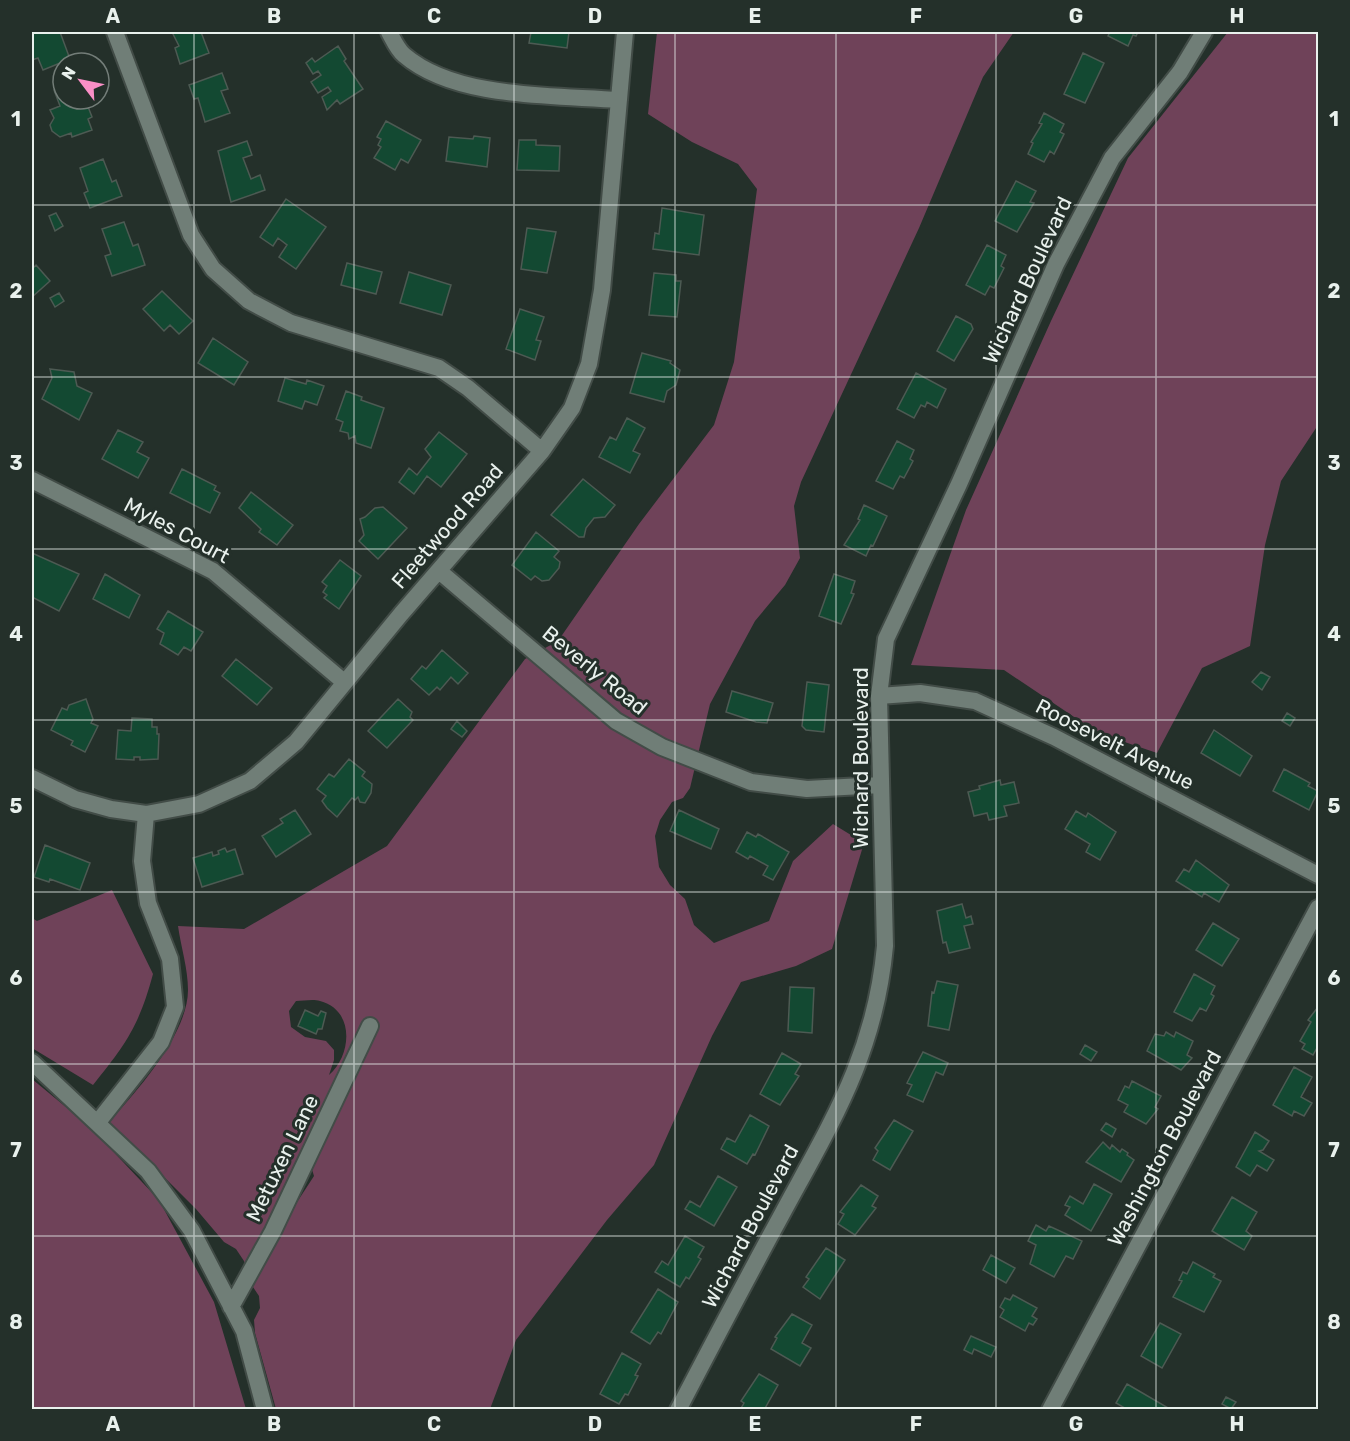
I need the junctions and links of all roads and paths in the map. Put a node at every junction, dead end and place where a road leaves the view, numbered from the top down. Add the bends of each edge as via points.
1 (115, 32) edge
2 (389, 32) edge
3 (625, 32) edge
4 (1204, 32) edge
5 (619, 100) junction
6 (542, 451) junction
7 (32, 480) edge
8 (439, 571) junction
9 (344, 682) junction
10 (879, 696) junction
11 (32, 778) edge
12 (881, 785) junction
13 (146, 814) junction
14 (1318, 875) edge
15 (1318, 908) edge
16 (370, 1026) dead end
17 (32, 1062) edge
18 (98, 1122) junction
19 (231, 1307) junction
20 (265, 1410) edge
21 (678, 1410) edge
22 (1050, 1410) edge

1 - 6 street via 191,235 213,269 249,301 291,323 439,368
2 - 5 street via 402,54 434,75 468,87
3 - 5 street, Fleetwood Road
4 - 10 street, Wichard Boulevard via 1180,72 1112,158 1056,264 886,639
5 - 6 street, Fleetwood Road via 602,290 589,364 572,408
6 - 8 street, Fleetwood Road
7 - 9 street, Myles Court via 213,571
8 - 9 street, Fleetwood Road
8 - 12 street, Beverly Road via 616,721 662,747 751,782 807,789
9 - 13 street, Fleetwood Road via 296,742 250,781 199,804
10 - 12 street, Wichard Boulevard
10 - 14 street, Roosevelt Avenue via 920,693 975,700
11 - 13 street, Fleetwood Road via 75,799
12 - 21 street, Wichard Boulevard via 885,946 871,1030 850,1088
13 - 18 street via 142,861 148,903 170,959 175,1007 161,1042
15 - 22 street, Washington Boulevard
16 - 19 street, Metuxen Lane via 273,1231
17 - 18 street
18 - 19 street via 148,1171 192,1230
19 - 20 street via 244,1330

